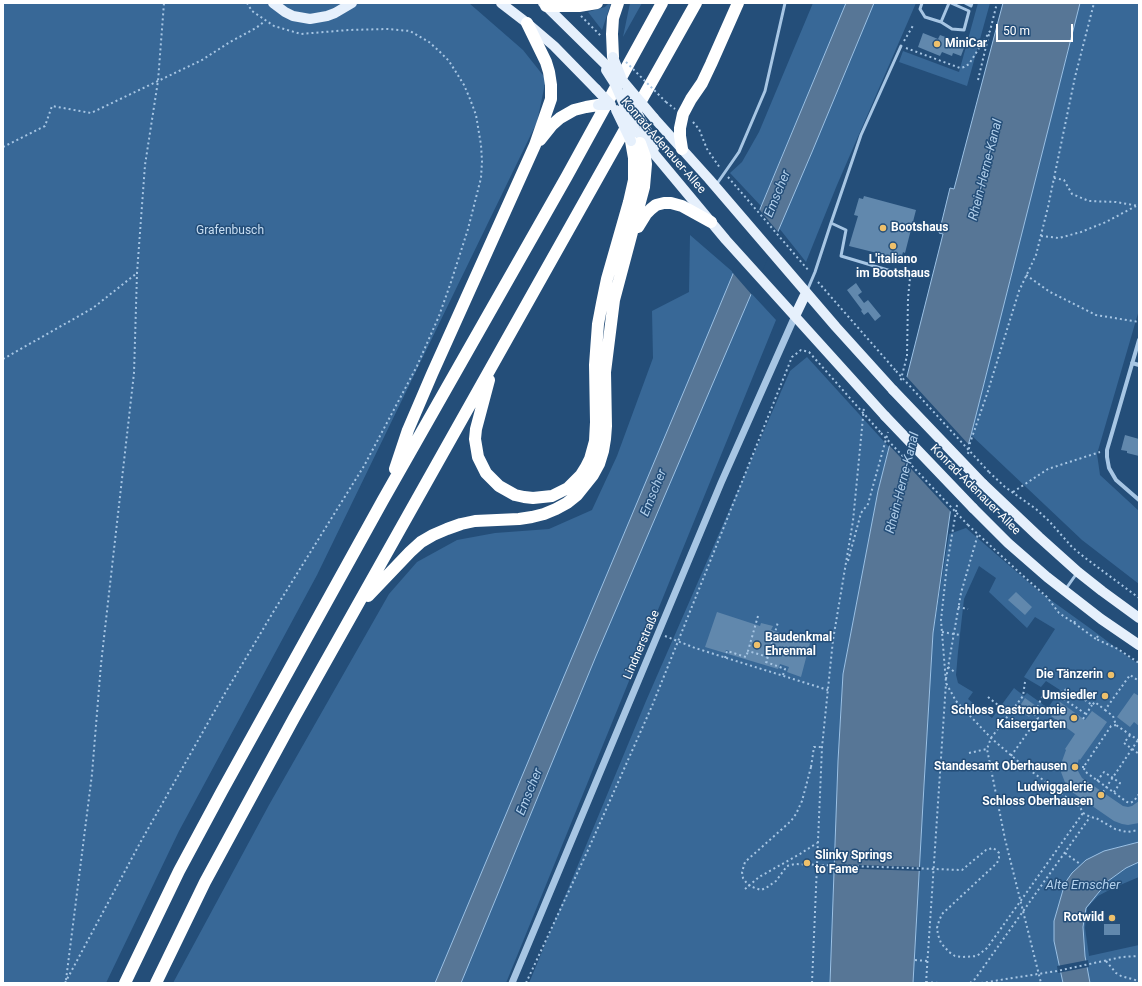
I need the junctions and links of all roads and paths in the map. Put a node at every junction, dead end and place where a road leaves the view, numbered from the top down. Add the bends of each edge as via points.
1 (164, 3) edge
2 (247, 3) edge
3 (273, 3) edge
4 (501, 3) edge
5 (597, 3) edge
6 (618, 3) edge
7 (662, 3) edge
8 (696, 3) edge
9 (738, 3) edge
10 (785, 3) edge
11 (922, 3) edge
12 (950, 3) edge
13 (965, 3) edge
14 (997, 3) edge
15 (1094, 3) edge
16 (349, 4) edge
17 (544, 4) edge
18 (972, 4) edge
19 (571, 6) junction
20 (969, 11) junction
21 (265, 20) junction
22 (941, 22) junction
23 (527, 23) junction
24 (914, 24) dead end
25 (990, 31) junction
26 (901, 46) junction
27 (610, 60) junction
28 (622, 80) junction
29 (978, 80) dead end
30 (158, 81) junction
31 (592, 106) joint
32 (613, 107) junction
33 (627, 111) junction
34 (683, 114) junction
35 (639, 117) junction
36 (643, 132) junction
37 (535, 145) junction
38 (3, 147) edge
39 (682, 149) junction
40 (724, 173) junction
41 (1054, 178) junction
42 (715, 186) junction
43 (1136, 206) junction
44 (1139, 206) edge
45 (711, 222) junction
46 (830, 223) junction
47 (1041, 236) junction
48 (629, 246) junction
49 (803, 264) dead end
50 (892, 272) dead end
51 (137, 273) junction
52 (1026, 275) junction
53 (813, 276) junction
54 (806, 293) junction
55 (795, 316) junction
56 (1139, 322) edge
57 (1139, 340) edge
58 (3, 359) edge
59 (1132, 363) junction
60 (1139, 365) edge
61 (492, 366) junction
62 (863, 413) junction
63 (970, 443) dead end
64 (1107, 450) junction
65 (1013, 492) junction
66 (383, 500) junction
67 (1139, 500) edge
68 (954, 518) dead end
69 (978, 534) junction
70 (1078, 572) junction
71 (1064, 591) junction
72 (1139, 598) edge
73 (958, 607) junction
74 (356, 608) junction
75 (968, 609) dead end
76 (758, 616) dead end
77 (1139, 618) edge
78 (1076, 620) dead end
79 (778, 622) dead end
80 (1074, 624) junction
81 (942, 632) junction
82 (658, 634) junction
83 (953, 634) junction
84 (960, 635) dead end
85 (678, 642) junction
86 (1139, 645) edge
87 (748, 651) junction
88 (768, 657) junction
89 (725, 658) junction
90 (1139, 663) edge
91 (948, 667) junction
92 (956, 673) dead end
93 (783, 676) junction
94 (1139, 681) edge
95 (1026, 682) dead end
96 (946, 683) junction
97 (828, 690) junction
98 (1043, 695) dead end
99 (1051, 695) dead end
100 (1059, 696) junction
101 (988, 697) dead end
102 (1092, 705) junction
103 (1104, 710) junction
104 (1009, 714) junction
105 (1086, 714) junction
106 (1083, 719) dead end
107 (1116, 725) junction
108 (1130, 735) junction
109 (991, 738) junction
110 (1138, 739) edge
111 (822, 748) junction
112 (987, 749) junction
113 (1132, 749) junction
114 (969, 753) dead end
115 (1139, 754) edge
116 (1011, 756) junction
117 (1077, 767) dead end
118 (1084, 767) junction
119 (1113, 778) junction
120 (1097, 781) junction
121 (1106, 787) junction
122 (1103, 792) dead end
123 (1114, 792) junction
124 (1139, 794) edge
125 (1083, 813) junction
126 (1090, 818) junction
127 (1139, 830) edge
128 (818, 843) junction
129 (1065, 853) junction
130 (1080, 864) dead end
131 (745, 890) dead end
132 (1021, 901) junction
133 (1023, 912) junction
134 (1139, 956) edge
135 (915, 960) dead end
136 (927, 961) junction
137 (1106, 961) junction
138 (1038, 974) junction
139 (1139, 981) edge
140 (65, 983) edge
141 (125, 983) edge
142 (156, 983) edge
143 (512, 983) edge
144 (526, 983) edge
145 (812, 983) edge
146 (926, 983) edge
147 (939, 983) edge
148 (970, 983) edge
149 (980, 983) edge
150 (1041, 983) edge

1 - 30 path
2 - 21 path via 252,11
3 - 16 main road via 293,16 310,19 335,13
4 - 23 main road, Konrad-Adenauer-Allee
5 - 19 highway
6 - 27 highway via 613,18
7 - 66 highway
8 - 61 highway
9 - 34 highway via 702,83
10 - 40 lane via 765,91 739,152
11 - 22 lane via 920,8 925,17
12 - 20 lane
12 - 22 lane
13 - 18 lane
14 - 25 path
15 - 41 path via 1075,77
17 - 19 highway
17 - 27 main road, Konrad-Adenauer-Allee via 598,57
18 - 20 lane
19 - 27 path
20 - 22 lane via 964,30 952,29
21 - 30 path via 202,60
21 - 140 path via 274,26 301,34 388,29 410,31 429,42 449,62 470,99 476,115 481,145 481,178 452,282 417,366 364,466 218,705
23 - 32 main road, Konrad-Adenauer-Allee, bridge via 554,46
23 - 37 highway via 546,62 551,84 551,99
24 - 26 path
25 - 26 path via 969,64 962,68
25 - 29 path
26 - 46 lane via 862,135
27 - 28 main road, Konrad-Adenauer-Allee, bridge
27 - 33 main road, bridge via 615,84
27 - 34 path, bridge
28 - 35 main road, bridge
28 - 36 main road, Konrad-Adenauer-Allee, bridge
30 - 38 path via 91,113 52,106 45,126
30 - 51 path via 145,165
31 - 32 main road, bridge
31 - 37 highway via 574,110 560,118
32 - 33 main road, bridge
32 - 36 main road, Konrad-Adenauer-Allee, bridge
33 - 35 main road, bridge
33 - 36 main road, bridge
34 - 39 highway via 680,128
34 - 40 path via 699,129 707,149
35 - 36 main road
36 - 39 main road, Konrad-Adenauer-Allee via 665,132
36 - 45 main road, Konrad-Adenauer-Allee via 658,157
36 - 48 highway via 646,164 644,187
36 - 61 highway via 634,158 630,202 607,280 598,324 595,440 582,475 560,492 552,496 533,498 515,495 486,473 476,448 476,429
37 - 66 highway via 408,430
39 - 42 main road, Konrad-Adenauer-Allee
40 - 42 lane
40 - 49 path
41 - 43 path via 1064,180 1072,194 1089,201
41 - 47 path
42 - 54 main road, Konrad-Adenauer-Allee
43 - 44 path
43 - 47 path via 1082,232 1059,238
45 - 48 highway via 682,206 671,203 656,205 646,214
45 - 55 main road, Konrad-Adenauer-Allee
46 - 50 lane via 846,230 841,256
46 - 53 lane
47 - 52 path via 1036,256
48 - 74 highway via 614,300 605,372 605,439 599,464 593,475 567,503 544,514 519,519 468,523 433,535 410,552
51 - 58 path via 93,308
51 - 140 path via 134,373 101,664 92,774
52 - 56 path via 1050,292 1096,315
52 - 63 path
53 - 54 lane
53 - 65 path, bridge via 989,472
54 - 55 main road
54 - 70 main road, Konrad-Adenauer-Allee, bridge via 893,390 983,484
55 - 71 main road, Konrad-Adenauer-Allee, bridge via 973,508 1008,543
55 - 82 street, Lindnerstraße
57 - 59 street
59 - 60 street
59 - 64 street
61 - 74 highway
62 - 69 path, bridge
62 - 85 path via 809,352 801,350 792,358
62 - 97 path via 853,521 833,640
64 - 65 path via 1048,469
64 - 67 street via 1112,474
65 - 72 path via 1040,513 1072,547
66 - 141 highway via 186,858
68 - 81 path via 941,620
69 - 73 path
69 - 80 path
70 - 71 lane
70 - 77 main road, Konrad-Adenauer-Allee
71 - 86 main road, Konrad-Adenauer-Allee
73 - 75 path
73 - 83 path
74 - 142 highway via 212,869
76 - 87 path
78 - 80 path
79 - 88 path
80 - 90 path
81 - 83 path
81 - 96 path
82 - 85 path
82 - 143 street, Lindnerstraße
83 - 84 path
83 - 91 path
85 - 89 path
85 - 144 path via 652,706
87 - 88 path
87 - 89 path via 746,657 727,651
88 - 93 path via 766,662 785,669
89 - 93 path
91 - 92 path
91 - 96 path
93 - 97 path
94 - 103 path via 1130,675
95 - 104 path via 1023,696
96 - 109 path via 956,701
96 - 136 path
97 - 111 path
98 - 116 path via 1034,714 1038,718
99 - 100 path via 1057,699
100 - 102 path via 1064,688
100 - 105 path
101 - 104 path
102 - 103 path via 1095,702
102 - 105 path
103 - 107 path via 1113,716
104 - 109 path
105 - 106 path
107 - 108 path
107 - 118 path via 1111,726
108 - 110 path
108 - 113 path via 1124,743
109 - 112 path
109 - 116 path
110 - 113 path
111 - 128 path
111 - 132 path, bridge via 814,747 802,801 796,814 745,862 742,872 748,885 761,890 766,888 776,881 787,866 795,864 962,870 986,850 993,848 999,853 997,863 942,914 937,928 941,944 948,952 963,957 977,956 987,948
112 - 114 path
112 - 132 path via 1005,839
113 - 115 path
113 - 119 path
116 - 125 path via 1080,806
117 - 118 path
118 - 120 path via 1086,773
119 - 120 path via 1104,772
119 - 121 path
119 - 123 path via 1120,783
120 - 121 path
121 - 122 path
121 - 123 path
123 - 124 path via 1130,803
125 - 126 path
125 - 132 path
126 - 127 path via 1096,818 1115,829 1127,832
126 - 129 path
128 - 131 path via 759,877
128 - 145 path
129 - 130 path
129 - 133 path
132 - 133 path
133 - 138 path
133 - 148 path
134 - 137 path
135 - 136 path
136 - 146 path
137 - 138 path
137 - 139 path via 1116,973
138 - 149 path
138 - 150 path
146 - 147 path

